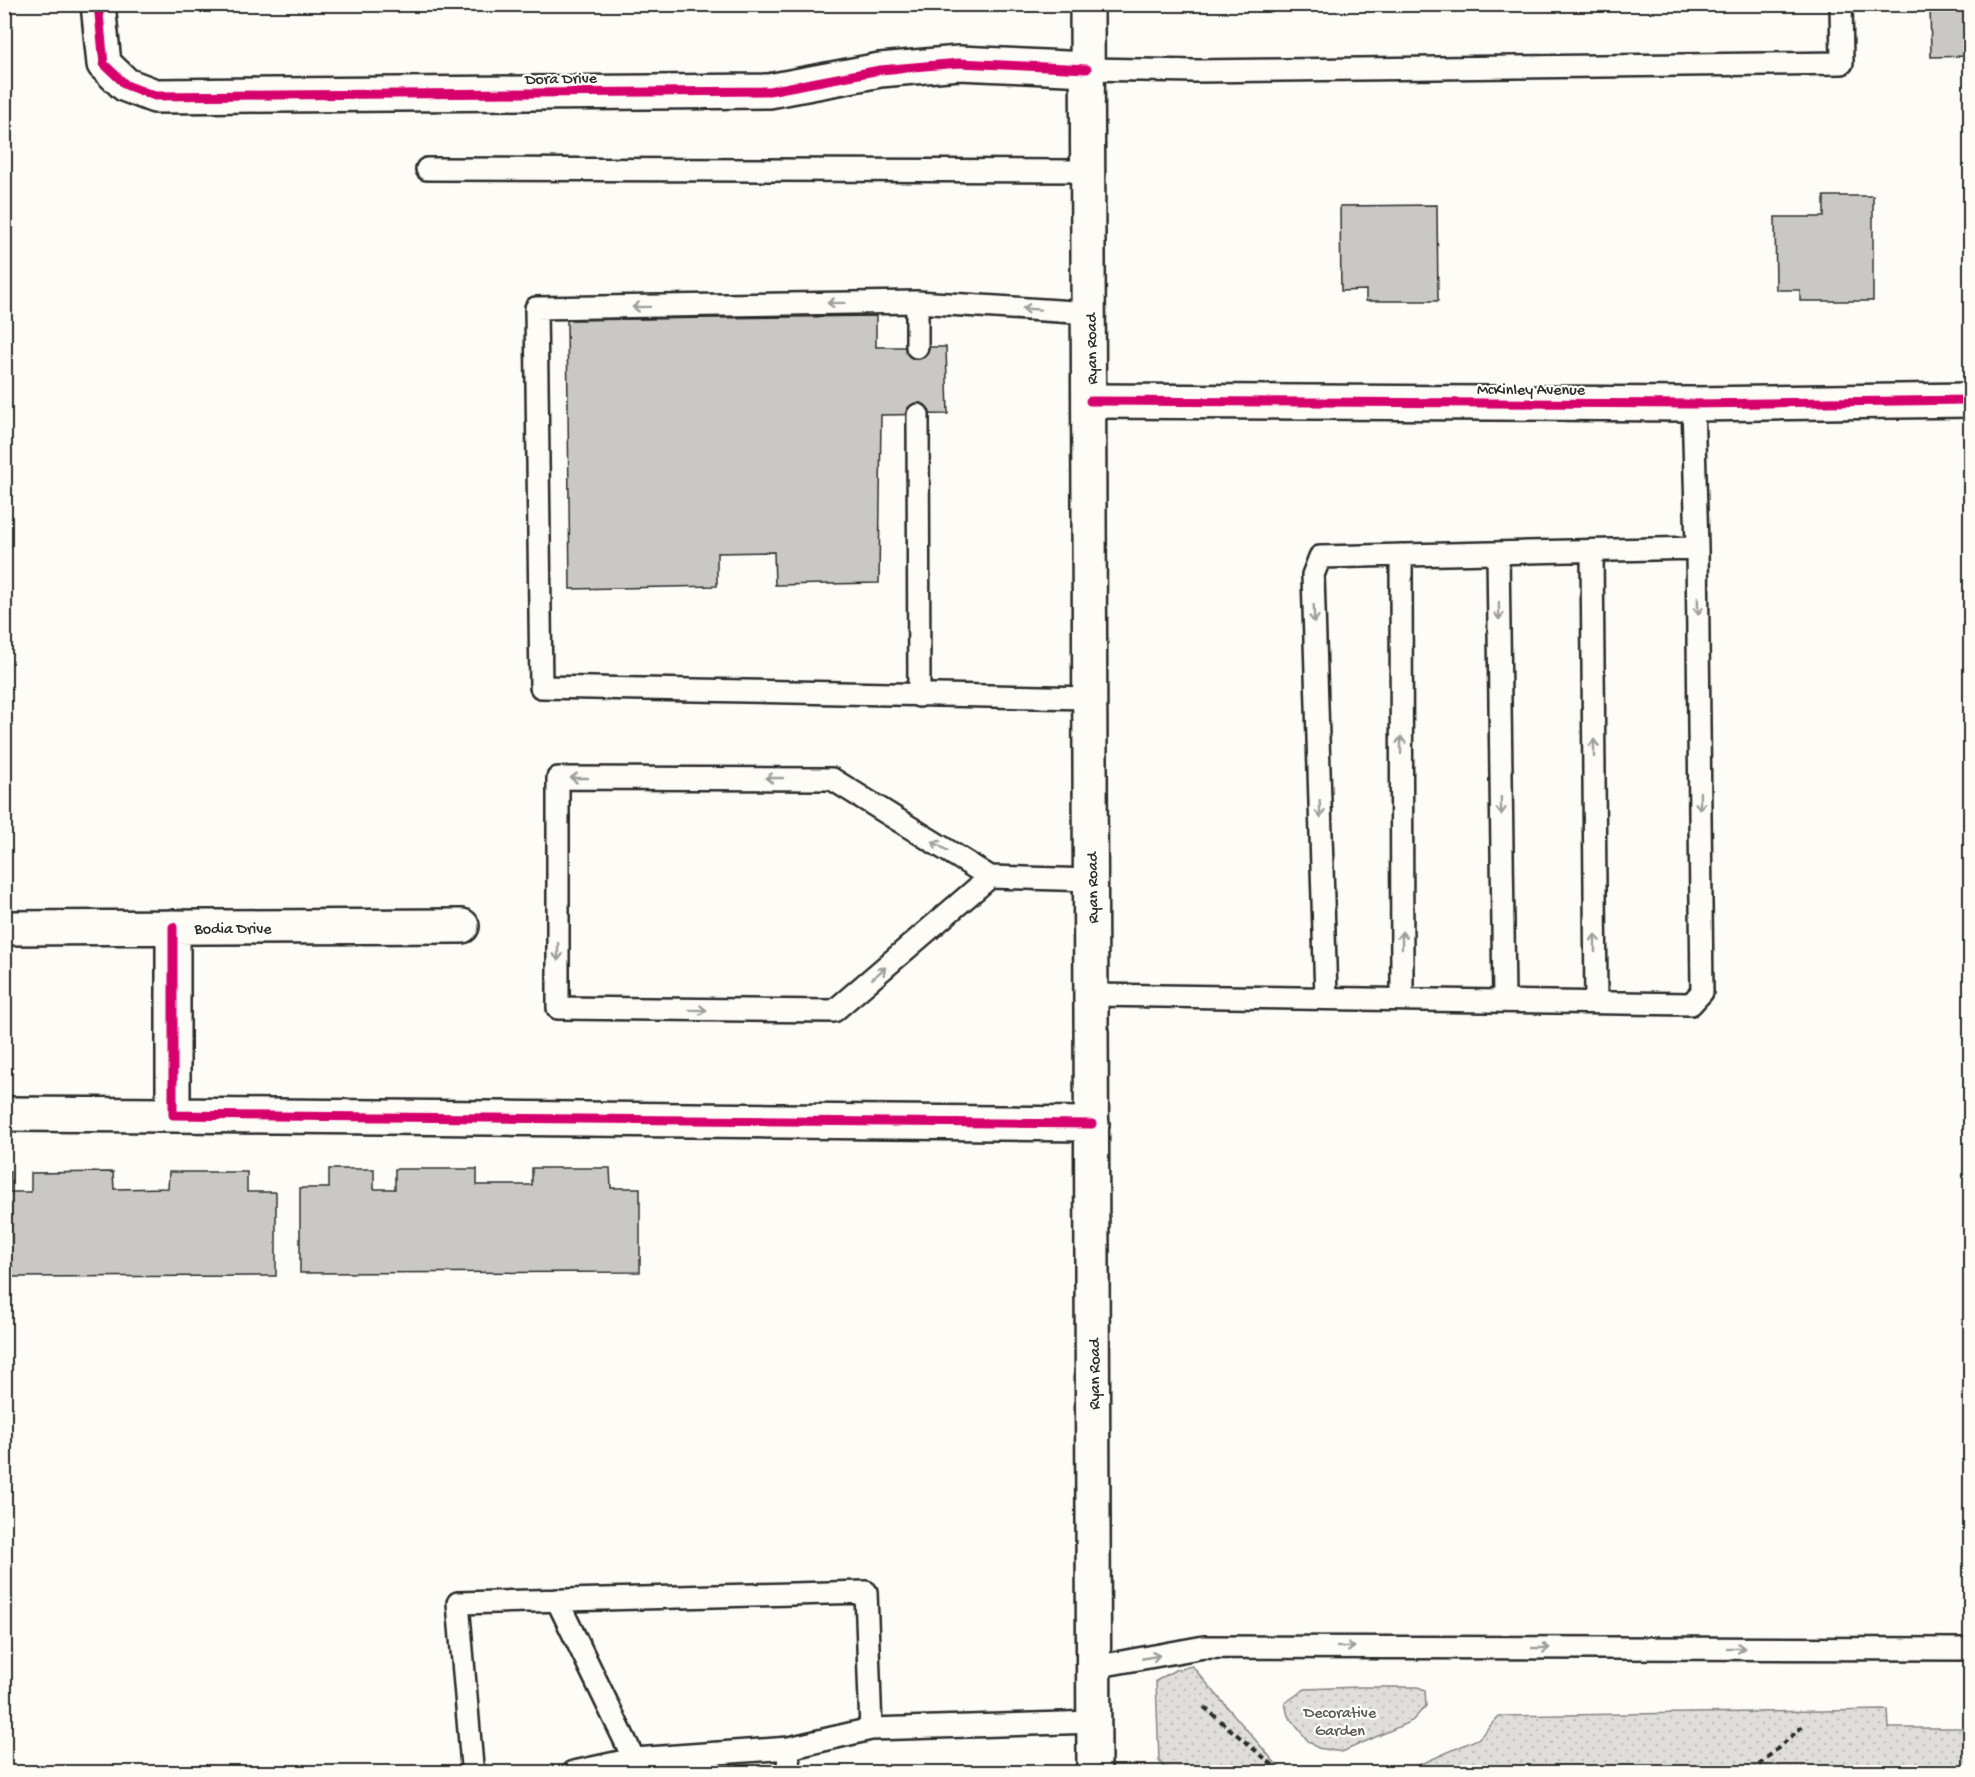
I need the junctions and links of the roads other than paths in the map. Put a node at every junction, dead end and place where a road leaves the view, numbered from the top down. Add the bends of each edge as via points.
1 (98, 4) edge
2 (1087, 4) edge
3 (1841, 4) edge
4 (1087, 69) junction
5 (427, 169) dead end
6 (1088, 171) junction
7 (917, 302) junction
8 (1090, 313) junction
9 (917, 347) dead end
10 (1971, 400) edge
11 (1090, 401) junction
12 (1693, 404) junction
13 (918, 415) dead end
14 (1697, 548) junction
15 (1592, 551) junction
16 (1498, 553) junction
17 (1401, 555) junction
18 (919, 696) junction
19 (1090, 698) junction
20 (990, 877) junction
21 (1091, 880) junction
22 (462, 926) dead end
23 (173, 927) junction
24 (4, 928) edge
25 (1092, 995) junction
26 (1326, 997) junction
27 (1402, 998) junction
28 (1504, 1000) junction
29 (1596, 1002) junction
30 (4, 1114) edge
31 (172, 1116) junction
32 (1092, 1124) junction
33 (557, 1600) junction
34 (1971, 1649) edge
35 (1094, 1668) junction
36 (1094, 1722) junction
37 (871, 1729) junction
38 (789, 1748) junction
39 (634, 1759) junction
40 (475, 1773) edge
41 (574, 1773) edge
42 (788, 1773) edge
43 (1094, 1773) edge

1 - 4 street, Dora Drive via 104,64 126,86 155,96 769,91 880,70 959,63
2 - 4 street, Ryan Road
3 - 4 lane via 1842,63
4 - 6 street, Ryan Road
5 - 6 lane
6 - 8 street, Ryan Road
8 -> 7 lane
7 - 9 lane
7 -> 18 lane via 536,309 541,687
8 - 11 street, Ryan Road
10 - 12 street, McKinley Avenue
11 - 12 street, McKinley Avenue
11 - 19 street, Ryan Road
12 - 14 lane
13 - 18 lane
14 - 15 lane
14 -> 29 lane via 1702,992 1691,1004
15 - 16 lane
29 -> 15 lane
16 - 17 lane
16 -> 28 lane
17 -> 26 lane via 1320,557 1313,575
27 -> 17 lane
18 - 19 lane
19 - 21 street, Ryan Road
20 -> 20 lane via 832,778 558,778 558,1008 834,1011
20 - 21 lane
21 - 25 street, Ryan Road
22 - 23 street, Bodia Drive
23 - 24 street, Bodia Drive
23 - 31 street
25 - 26 lane
25 - 32 street, Ryan Road
26 - 27 lane
27 - 28 lane
28 - 29 lane
30 - 31 street
31 - 32 street
32 - 35 street, Ryan Road
33 - 37 lane via 866,1592
33 - 39 lane
33 - 40 lane via 458,1603
35 -> 34 lane via 1204,1647
35 - 36 street, Ryan Road
36 - 37 lane
36 - 43 street, Ryan Road
37 - 38 lane
38 - 39 lane
38 - 42 lane
39 - 41 lane

